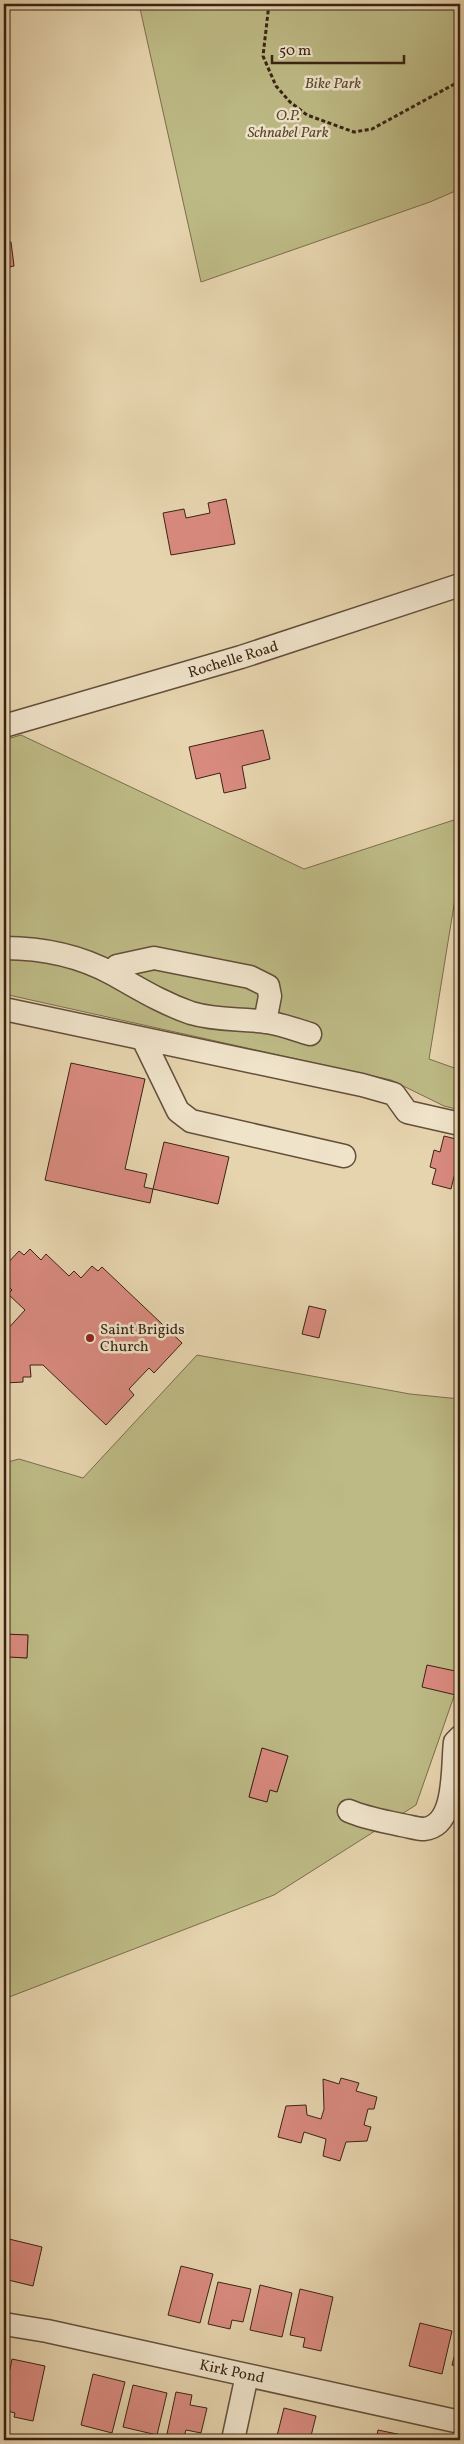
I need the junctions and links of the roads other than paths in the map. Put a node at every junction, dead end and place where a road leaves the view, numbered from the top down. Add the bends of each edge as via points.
1 (460, 585) edge
2 (4, 726) edge
3 (4, 948) edge
4 (112, 974) junction
5 (4, 1009) edge
6 (266, 1022) junction
7 (310, 1034) dead end
8 (143, 1039) junction
9 (460, 1124) edge
10 (344, 1156) dead end
11 (460, 1737) edge
12 (348, 1811) dead end
13 (4, 2324) edge
14 (247, 2375) junction
15 (460, 2422) edge
16 (233, 2440) edge

1 - 2 street, Rochelle Road via 241,657
3 - 4 street via 29,948 64,955
4 - 6 street via 149,996 191,1012 220,1020
4 - 6 street via 117,966 154,958 250,976 268,986 270,996
5 - 8 street
6 - 7 street
8 - 9 street via 362,1085 394,1094 407,1112
8 - 10 street via 178,1112 191,1122
11 - 12 street via 455,1742 450,1803 436,1825 423,1829
13 - 14 street, Kirk Pond
14 - 15 street, Kirk Pond
14 - 16 street

